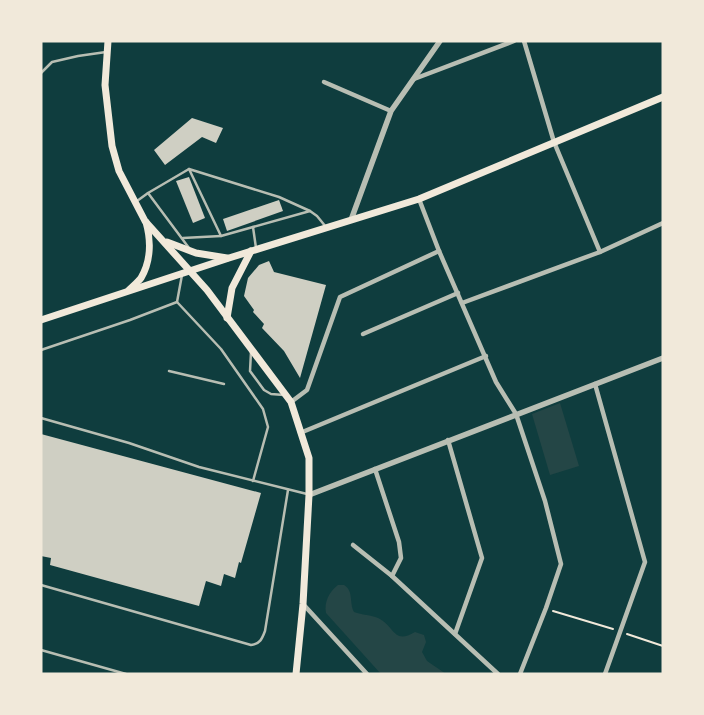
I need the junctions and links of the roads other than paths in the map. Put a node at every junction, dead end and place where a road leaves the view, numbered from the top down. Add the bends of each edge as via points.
1 (108, 41) edge
2 (440, 41) edge
3 (514, 41) edge
4 (524, 41) edge
5 (107, 52) junction
6 (41, 73) edge
7 (414, 79) junction
8 (324, 82) dead end
9 (663, 97) edge
10 (391, 112) junction
11 (554, 142) junction
12 (189, 169) junction
13 (148, 193) junction
14 (419, 199) junction
15 (135, 202) junction
16 (310, 211) junction
17 (351, 220) junction
18 (146, 221) junction
19 (663, 223) edge
20 (253, 227) junction
21 (326, 228) junction
22 (221, 236) junction
23 (182, 238) junction
24 (164, 241) junction
25 (254, 250) junction
26 (190, 251) junction
27 (439, 252) junction
28 (600, 252) junction
29 (229, 258) junction
30 (191, 271) junction
31 (182, 274) junction
32 (127, 292) junction
33 (458, 293) junction
34 (177, 302) junction
35 (462, 303) junction
36 (227, 318) junction
37 (41, 320) edge
38 (363, 334) dead end
39 (251, 349) junction
40 (41, 350) edge
41 (486, 356) junction
42 (663, 358) edge
43 (170, 371) dead end
44 (224, 384) dead end
45 (595, 384) junction
46 (286, 395) junction
47 (291, 402) junction
48 (516, 414) junction
49 (41, 418) edge
50 (300, 433) junction
51 (448, 440) junction
52 (375, 470) junction
53 (253, 481) junction
54 (288, 490) junction
55 (309, 494) junction
56 (353, 545) dead end
57 (392, 576) junction
58 (41, 585) edge
59 (303, 604) junction
60 (455, 634) junction
61 (41, 650) edge
62 (126, 674) edge
63 (296, 674) edge
64 (367, 674) edge
65 (498, 674) edge
66 (520, 674) edge
67 (605, 674) edge

1 - 5 main road
2 - 7 street
3 - 7 street
4 - 11 street
5 - 6 lane via 52,62
5 - 15 main road via 105,85 112,146 119,171
7 - 10 street
8 - 10 street
9 - 11 main road
10 - 17 street
11 - 14 main road
11 - 28 street
12 - 13 lane
12 - 16 lane via 279,197
12 - 22 lane
13 - 15 lane
13 - 23 lane
14 - 17 main road
14 - 27 street
15 - 18 main road
16 - 20 lane
16 - 21 lane
17 - 21 main road
18 - 24 main road
18 - 32 main road via 150,238 148,258 141,278
19 - 28 street
20 - 22 lane
20 - 25 lane
21 - 25 main road
22 - 23 lane
23 - 26 lane
24 - 26 main road
24 - 30 main road
25 - 29 main road
25 - 36 main road via 232,288
26 - 29 main road
27 - 33 street
27 - 47 street via 340,297 307,390
28 - 35 street
29 - 30 main road
30 - 31 main road
30 - 36 main road
31 - 32 main road
31 - 34 lane
32 - 37 main road
33 - 35 street
33 - 38 street
34 - 40 lane
34 - 53 lane via 221,349 264,409 268,427
35 - 41 street
36 - 39 main road
39 - 46 main road
39 - 46 lane via 250,371 264,390
41 - 48 street via 496,382
41 - 50 street
42 - 45 street
43 - 44 lane
45 - 48 street
45 - 67 street via 645,562
46 - 47 main road
47 - 50 main road
48 - 51 street
48 - 66 street via 545,501 561,564
49 - 53 lane
50 - 55 main road via 309,458
51 - 52 street
51 - 60 street via 482,558
52 - 55 street
52 - 57 street via 399,542 400,558
53 - 54 lane
54 - 55 lane
54 - 58 lane via 265,631 262,640 256,644
55 - 59 main road
56 - 57 street
57 - 60 street
59 - 63 main road
59 - 64 street
60 - 65 street
61 - 62 lane

